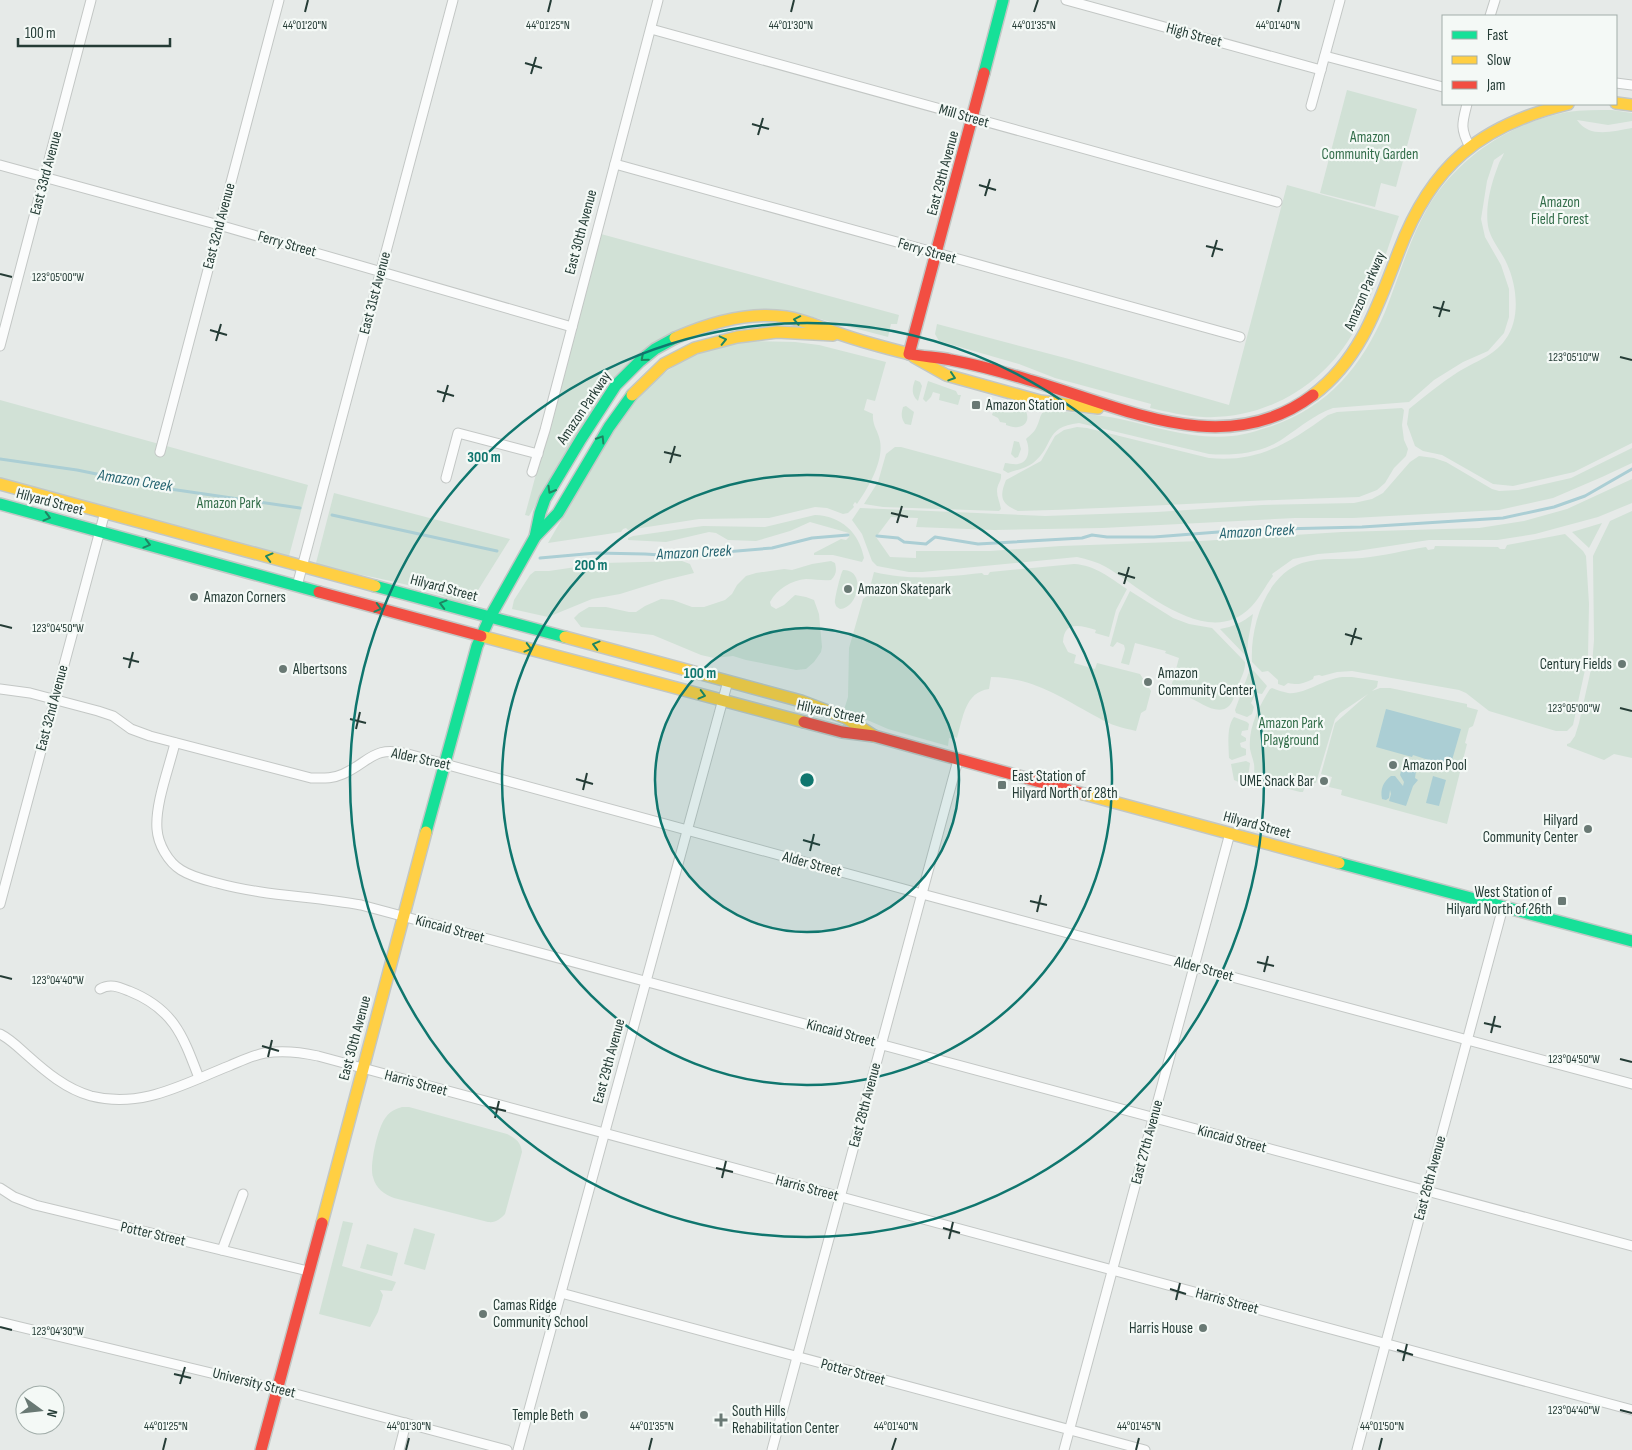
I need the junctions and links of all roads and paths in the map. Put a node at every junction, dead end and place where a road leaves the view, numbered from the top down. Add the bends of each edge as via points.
1 (91, 0) edge
2 (279, 0) edge
3 (453, 0) edge
4 (658, 0) edge
5 (1003, 0) edge
6 (1066, 0) edge
7 (1340, 0) edge
8 (1495, 0) edge
9 (1490, 15) edge
10 (651, 29) junction
11 (1325, 56) junction
12 (1321, 70) junction
13 (1617, 82) edge
14 (1632, 85) edge
15 (1442, 87) edge
16 (1617, 103) edge
17 (1467, 105) edge
18 (1564, 105) edge
19 (1632, 105) edge
20 (1311, 106) dead end
21 (973, 118) junction
22 (1470, 147) junction
23 (615, 164) junction
24 (0, 165) edge
25 (45, 177) junction
26 (1277, 202) dead end
27 (219, 225) junction
28 (937, 254) junction
29 (380, 272) junction
30 (572, 327) junction
31 (843, 335) junction
32 (1240, 337) dead end
33 (0, 346) edge
34 (909, 354) junction
35 (1125, 411) junction
36 (160, 452) dead end
37 (538, 454) junction
38 (532, 472) dead end
39 (446, 478) dead end
40 (0, 484) edge
41 (0, 504) edge
42 (105, 512) junction
43 (100, 531) junction
44 (535, 538) junction
45 (302, 566) junction
46 (297, 586) junction
47 (490, 617) junction
48 (481, 636) junction
49 (728, 681) junction
50 (0, 689) edge
51 (55, 699) junction
52 (723, 700) junction
53 (874, 736) junction
54 (175, 743) junction
55 (958, 760) junction
56 (445, 763) junction
57 (688, 830) junction
58 (1230, 833) junction
59 (2, 888) edge
60 (922, 894) junction
61 (0, 904) edge
62 (1503, 907) junction
63 (404, 916) junction
64 (1631, 939) edge
65 (1194, 966) junction
66 (646, 981) junction
67 (100, 989) dead end
68 (0, 1034) edge
69 (1467, 1039) junction
70 (882, 1044) junction
71 (362, 1068) junction
72 (199, 1078) junction
73 (1632, 1084) edge
74 (1154, 1118) junction
75 (605, 1134) junction
76 (0, 1188) edge
77 (1426, 1190) junction
78 (243, 1194) dead end
79 (840, 1197) junction
80 (1632, 1246) edge
81 (222, 1250) junction
82 (1113, 1270) junction
83 (308, 1271) junction
84 (561, 1293) junction
85 (0, 1322) edge
86 (1385, 1343) junction
87 (797, 1357) junction
88 (278, 1388) junction
89 (1632, 1410) edge
90 (406, 1423) junction
91 (1070, 1430) junction
92 (261, 1450) edge
93 (399, 1450) edge
94 (507, 1450) edge
95 (518, 1450) edge
96 (772, 1450) edge
97 (1064, 1450) edge
98 (1145, 1450) edge
99 (1357, 1450) edge

1 - 25 street, East 33rd Avenue
2 - 27 street, East 32nd Avenue
3 - 29 street, East 31st Avenue
4 - 10 street, East 30th Avenue
5 - 21 main road, East 29th Avenue
6 - 12 street, High Street
7 - 11 street
8 - 9 street
10 - 21 street, Mill Street
10 - 23 street, East 30th Avenue
11 - 12 street
11 - 15 street
12 - 20 street
13 - 14 street
16 - 19 main road
17 - 22 street via 1462,128
18 - 22 main road, Amazon Parkway via 1514,120
21 - 26 street, Mill Street
21 - 28 main road, East 29th Avenue
22 - 35 main road, Amazon Parkway via 1440,175 1426,194 1402,241 1361,341 1327,385 1286,412 1235,427 1180,424
23 - 28 street, Ferry Street
23 - 30 street, East 30th Avenue
24 - 25 street, Ferry Street
25 - 27 street, Ferry Street
25 - 33 street, East 33rd Avenue
27 - 29 street, Ferry Street
27 - 36 street, East 32nd Avenue
28 - 32 street, Ferry Street
28 - 34 main road, East 29th Avenue
29 - 30 street, Ferry Street
29 - 45 street, East 31st Avenue
30 - 37 street, East 30th Avenue
31 - 34 main road, Amazon Parkway
44 -> 31 main road, Amazon Parkway via 558,513 630,397 664,364 695,348 758,333
31 -> 44 main road, Amazon Parkway via 794,319 746,317 681,334 653,350 625,375 592,422 542,504
34 - 35 main road, Amazon Parkway via 952,360 1036,382
34 -> 35 main road, Amazon Parkway via 946,375 1040,401
37 - 38 street, East 30th Avenue
37 - 39 street via 458,433
40 - 42 main road, Hilyard Street
41 -> 43 main road, Hilyard Street
42 - 43 street, East 32nd Avenue
45 -> 42 main road, Hilyard Street
43 -> 46 main road, Hilyard Street
43 - 51 street, East 32nd Avenue
44 - 47 main road, Amazon Parkway
45 - 46 street, East 31st Avenue
47 -> 45 main road, Hilyard Street
46 -> 48 main road, Hilyard Street
47 - 48 main road, Amazon Parkway
49 -> 47 main road, Hilyard Street
48 -> 52 main road, Hilyard Street
48 - 56 main road, East 30th Avenue
49 - 52 street, East 29th Avenue
49 - 53 main road, Hilyard Street via 816,706 846,718
50 - 51 street, Alder Street
51 - 54 street, Alder Street via 98,710 131,729
51 - 59 street, East 32nd Avenue
52 - 53 main road, Hilyard Street via 842,732
52 - 57 street, East 29th Avenue
53 - 55 main road, Hilyard Street
54 - 56 street, Alder Street via 311,778 341,775 370,756 388,751
54 - 63 street, Kincaid Street via 157,815 157,831 169,859 180,870 233,888 333,899
55 - 58 main road, Hilyard Street
55 - 60 street, East 28th Avenue
56 - 57 street, Alder Street
56 - 63 main road, East 30th Avenue
57 - 60 street, Alder Street
57 - 66 street, East 29th Avenue
58 - 62 main road, Hilyard Street
58 - 65 street, East 27th Avenue
59 - 61 street, East 32nd Avenue
60 - 65 street, Alder Street
60 - 70 street, East 28th Avenue
62 - 64 main road, Hilyard Street
62 - 69 street, East 26th Avenue
63 - 66 street, Kincaid Street
63 - 71 main road, East 30th Avenue
65 - 69 street, Alder Street
65 - 74 street, East 27th Avenue
66 - 70 street, Kincaid Street
66 - 75 street, East 29th Avenue
67 - 72 street via 114,986 160,1007 176,1024
68 - 72 street, Harris Street via 46,1072 90,1096 138,1099 162,1094
69 - 73 street, Alder Street
69 - 77 street, East 26th Avenue
70 - 74 street, Kincaid Street
70 - 79 street, East 28th Avenue
71 - 72 street, Harris Street via 283,1051 256,1055
71 - 75 street, Harris Street
71 - 83 main road, East 30th Avenue
74 - 77 street, Kincaid Street
74 - 82 street, East 27th Avenue
75 - 79 street, Harris Street
75 - 84 street, East 29th Avenue
76 - 81 street, Potter Street via 35,1205
77 - 80 street, Kincaid Street
77 - 86 street, East 26th Avenue
78 - 81 street
79 - 82 street, Harris Street
79 - 87 street, East 28th Avenue
81 - 83 street, Potter Street
82 - 86 street, Harris Street
82 - 91 street, East 27th Avenue
83 - 88 main road, East 30th Avenue
84 - 87 street, Potter Street
84 - 95 street, East 29th Avenue
85 - 88 street, University Street
86 - 89 street, Harris Street
86 - 99 street, East 26th Avenue
87 - 91 street, Potter Street
87 - 96 street, East 28th Avenue
88 - 90 street, University Street
88 - 92 main road, East 30th Avenue
90 - 93 street
90 - 94 street, University Street
91 - 97 street, East 27th Avenue
91 - 98 street, Potter Street

